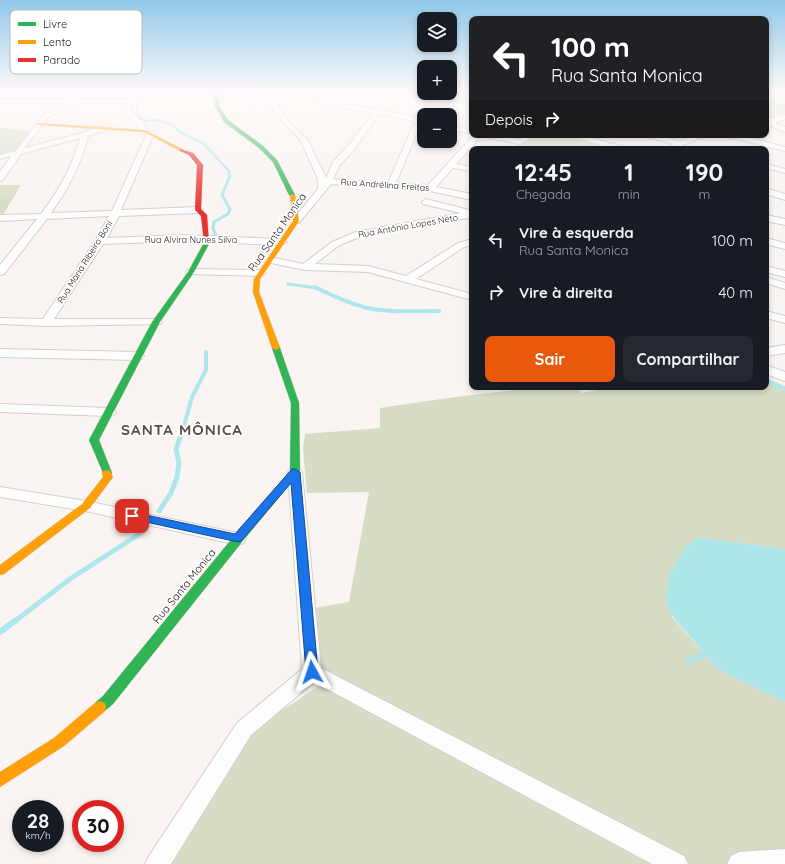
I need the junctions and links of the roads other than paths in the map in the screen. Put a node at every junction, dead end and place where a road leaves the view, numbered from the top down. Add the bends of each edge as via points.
1 (35, 131) edge
2 (95, 131) edge
3 (137, 131) edge
4 (240, 131) edge
5 (295, 131) edge
6 (359, 131) edge
7 (417, 131) edge
8 (147, 132) junction
9 (85, 135) junction
10 (475, 138) edge
11 (496, 138) edge
12 (528, 138) edge
13 (582, 138) edge
14 (658, 138) edge
15 (695, 138) edge
16 (744, 138) edge
17 (681, 144) junction
18 (519, 145) edge
19 (610, 146) edge
20 (676, 146) edge
21 (785, 149) edge
22 (19, 153) junction
23 (459, 155) junction
24 (0, 157) edge
25 (469, 157) edge
26 (316, 164) junction
27 (333, 164) junction
28 (450, 165) junction
29 (769, 167) edge
30 (469, 168) edge
31 (785, 170) edge
32 (0, 178) edge
33 (323, 185) junction
34 (391, 186) junction
35 (430, 188) junction
36 (769, 192) edge
37 (300, 195) junction
38 (469, 196) edge
39 (785, 197) edge
40 (426, 202) dead end
41 (198, 210) junction
42 (469, 213) edge
43 (115, 214) junction
44 (469, 215) edge
45 (42, 217) junction
46 (0, 218) edge
47 (769, 219) edge
48 (296, 221) junction
49 (785, 222) edge
50 (206, 238) junction
51 (100, 241) junction
52 (282, 242) junction
53 (769, 242) edge
54 (469, 243) edge
55 (785, 246) edge
56 (270, 260) junction
57 (305, 266) junction
58 (769, 270) edge
59 (0, 272) edge
60 (191, 272) junction
61 (261, 273) junction
62 (785, 274) edge
63 (408, 279) junction
64 (769, 281) edge
65 (785, 286) edge
66 (469, 296) edge
67 (769, 315) edge
68 (785, 320) edge
69 (0, 321) edge
70 (46, 322) junction
71 (156, 322) junction
72 (785, 349) edge
73 (769, 352) edge
74 (0, 353) edge
75 (138, 356) junction
76 (769, 370) edge
77 (785, 377) edge
78 (0, 408) edge
79 (108, 412) junction
80 (295, 472) junction
81 (0, 492) edge
82 (86, 506) junction
83 (238, 539) junction
84 (0, 571) edge
85 (312, 672) junction
86 (0, 780) edge
87 (785, 861) edge
88 (157, 864) edge
89 (676, 864) edge
90 (739, 864) edge

1 - 22 street
2 - 9 street
3 - 8 main road
4 - 37 main road via 271,155
5 - 26 street via 304,140
6 - 27 street
7 - 34 street
8 - 41 main road via 191,154 200,165
8 - 43 street, Rua Maria Ribeiro Boni
9 - 22 street
9 - 45 street via 79,157 60,193
10 - 23 street
11 - 18 street
12 - 18 street
13 - 19 street
14 - 17 street
15 - 17 street
16 - 21 street
17 - 20 street
22 - 24 street
22 - 32 street
23 - 25 street
23 - 28 street
26 - 27 street
26 - 33 street
27 - 33 street
28 - 30 street
28 - 35 street
29 - 31 street
33 - 34 street, Rua Andrélina Freitas
33 - 37 street, Rua Santa Monica
33 - 48 street, Rua Santa Monica
34 - 35 street, Rua Andrélina Freitas
35 - 38 street, Rua Andrélina Freitas
36 - 39 street
37 - 48 main road
40 - 42 street
41 - 43 street
41 - 50 main road via 204,215
43 - 45 street
43 - 51 street, Rua Maria Ribeiro Boni
44 - 57 street, Rua Antônio Lopes Neto via 359,234 335,244
45 - 46 street
45 - 59 street
47 - 49 street
48 - 52 main road, Rua Santa Monica
50 - 51 street, Rua Alvira Nunes Silva
50 - 52 street, Rua Alvira Nunes Silva
50 - 60 main road via 208,244
51 - 70 street, Rua Maria Ribeiro Boni
52 - 56 main road, Rua Santa Monica
53 - 55 street
54 - 63 street via 461,245
56 - 57 street
56 - 61 main road, Rua Santa Monica
57 - 63 street via 368,270
58 - 62 street
60 - 61 street
60 - 71 main road
61 - 80 main road, Rua Santa Monica via 257,279 256,292 295,403
63 - 66 street
64 - 65 street
67 - 68 street
69 - 70 street
70 - 71 street
71 - 75 main road
72 - 73 street
74 - 75 street
75 - 79 main road
76 - 77 street
78 - 79 street
79 - 82 main road via 94,440 108,478
80 - 83 main road, Rua Santa Monica
80 - 85 street
81 - 82 street
82 - 83 street
82 - 84 main road
83 - 86 main road, Rua Santa Monica via 108,700 59,742
85 - 88 street via 244,729
85 - 89 street
87 - 90 street

